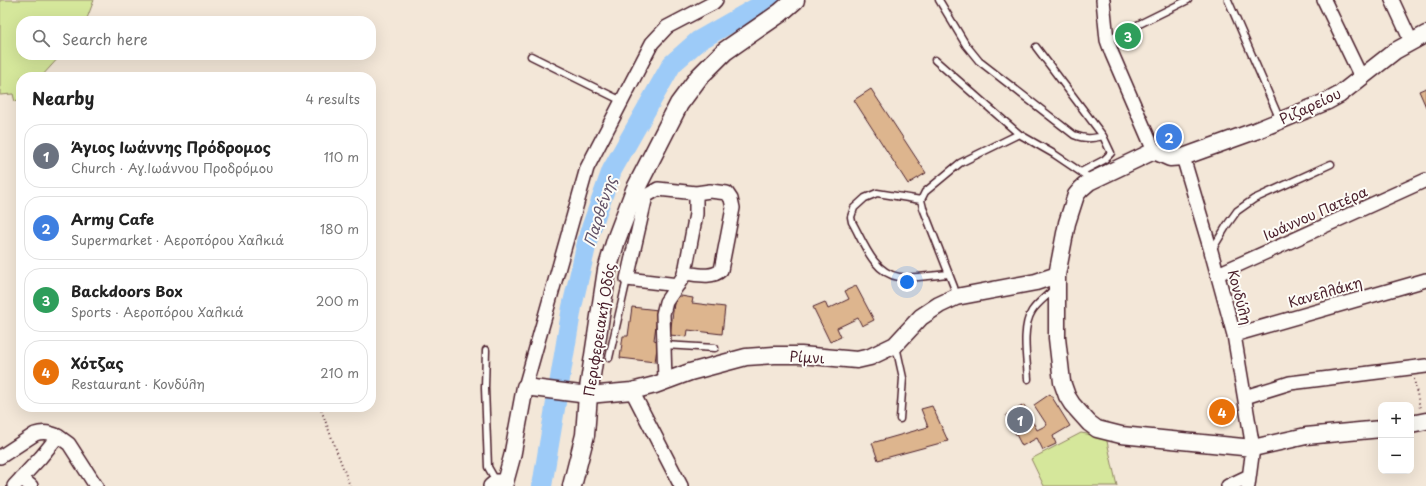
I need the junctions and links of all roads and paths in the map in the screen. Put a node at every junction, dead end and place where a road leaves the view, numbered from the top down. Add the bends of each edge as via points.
1 (795, 0) edge
2 (939, 0) edge
3 (1103, 0) edge
4 (1188, 0) edge
5 (1228, 0) edge
6 (1324, 0) edge
7 (1392, 0) edge
8 (712, 1) edge
9 (1426, 34) edge
10 (1108, 40) junction
11 (1411, 42) junction
12 (1036, 47) dead end
13 (531, 56) dead end
14 (935, 60) dead end
15 (1361, 77) junction
16 (622, 101) junction
17 (1280, 120) junction
18 (1019, 134) junction
19 (1103, 136) junction
20 (1154, 151) junction
21 (1183, 157) junction
22 (1331, 164) dead end
23 (1087, 176) junction
24 (1426, 180) edge
25 (696, 193) junction
26 (921, 200) junction
27 (1211, 252) junction
28 (949, 274) junction
29 (1218, 274) junction
30 (627, 279) junction
31 (681, 279) junction
32 (1426, 280) edge
33 (1057, 281) junction
34 (956, 297) junction
35 (1234, 335) junction
36 (664, 345) junction
37 (895, 345) junction
38 (715, 348) dead end
39 (486, 350) dead end
40 (609, 358) dead end
41 (1426, 366) edge
42 (1028, 380) dead end
43 (665, 381) junction
44 (1415, 381) dead end
45 (532, 389) junction
46 (632, 392) junction
47 (579, 394) junction
48 (1245, 397) junction
49 (322, 412) edge
50 (900, 419) dead end
51 (1420, 422) edge
52 (1378, 428) edge
53 (58, 436) junction
54 (1253, 448) junction
55 (0, 457) edge
56 (1249, 481) edge
57 (22, 483) edge
58 (499, 484) edge
59 (96, 486) edge
60 (350, 486) edge
61 (572, 486) edge
62 (681, 486) edge
63 (1228, 486) edge

1 - 47 main road, Περιφερειακή Οδός via 713,62 689,89 670,120 635,190 616,240
2 - 19 lane via 966,45 979,61 1074,135 1084,139
3 - 10 street
4 - 10 lane
5 - 17 lane
6 - 15 street
7 - 11 street
8 - 16 street via 667,27 652,43
9 - 11 street, Ριζαρείου
10 - 20 street via 1123,82
11 - 15 street, Ριζαρείου
12 - 19 lane
13 - 16 lane
14 - 18 lane
15 - 17 street, Ριζαρείου via 1328,101
16 - 45 street via 587,168
17 - 21 street, Ριζαρείου
18 - 23 lane
18 - 26 lane via 960,164 925,192
19 - 23 lane via 1111,153
20 - 21 street via 1170,158
20 - 23 street
21 - 27 street, Κονδύλη
22 - 27 lane via 1254,199 1237,211
23 - 33 street via 1076,195 1067,223
24 - 29 street, Ιωάννου Πατέρα
25 - 30 street via 658,189 646,196
25 - 31 street via 696,214
25 - 31 street via 727,193 733,208 721,270 717,274
26 - 28 lane
26 - 28 lane via 877,193 865,198 854,208 852,222 872,258 889,274 899,277
27 - 29 street, Κονδύλη
28 - 34 lane
29 - 35 street, Κονδύλη
30 - 31 street
30 - 40 lane
31 - 36 street via 666,302 663,314
32 - 35 street, Κανελλάκη
33 - 34 street, Ρίμνι via 1036,282
33 - 42 lane via 1028,319
33 - 54 street via 1057,338 1062,382 1077,411 1089,423 1097,429 1121,435
34 - 37 street, Ρίμνι via 922,317
35 - 48 street, Κονδύλη
36 - 38 lane
36 - 43 street
37 - 43 street, Ρίμνι via 857,360 801,355 746,357
37 - 50 lane via 903,378
39 - 58 lane via 488,467
41 - 48 street via 1290,383
43 - 46 street, Ρίμνι
44 - 51 path
45 - 47 street, Ρίμνι
45 - 58 street via 512,457
46 - 47 street, Ρίμνι
46 - 62 street
47 - 61 main road, Περιφερειακή Οδός via 584,435
48 - 54 street, Κονδύλη
49 - 60 path
52 - 54 street via 1306,436
53 - 55 street via 40,432
53 - 57 street
53 - 59 street via 69,444
54 - 56 street, Κονδύλη
56 - 63 street

